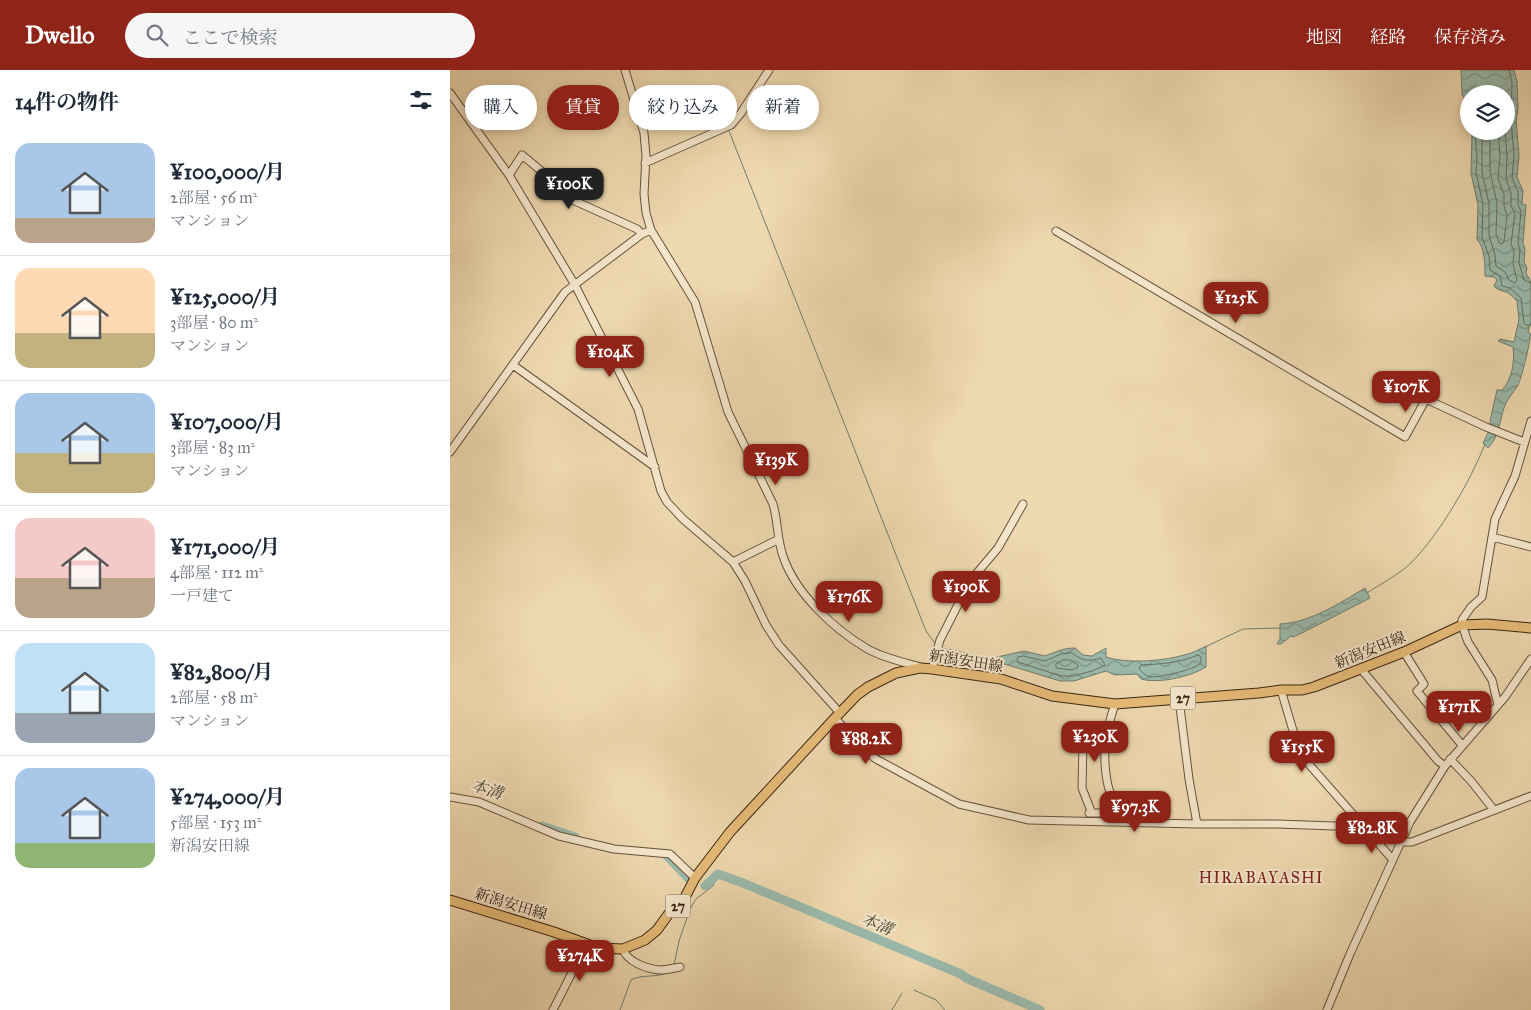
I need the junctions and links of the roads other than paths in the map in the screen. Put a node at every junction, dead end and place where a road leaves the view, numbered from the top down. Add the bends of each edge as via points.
1 (626, 70) edge
2 (769, 70) edge
3 (450, 93) edge
4 (645, 163) junction
5 (509, 175) junction
6 (651, 230) junction
7 (1056, 231) dead end
8 (642, 234) junction
9 (575, 285) junction
10 (513, 365) junction
11 (1531, 423) edge
12 (1524, 442) junction
13 (450, 452) edge
14 (655, 467) junction
15 (1023, 504) dead end
16 (1492, 537) junction
17 (778, 539) junction
18 (1531, 547) edge
19 (733, 562) junction
20 (1462, 625) junction
21 (1531, 628) edge
22 (1404, 652) junction
23 (1531, 659) edge
24 (920, 668) junction
25 (932, 669) junction
26 (1361, 669) junction
27 (1280, 690) junction
28 (1179, 699) junction
29 (1115, 704) junction
30 (1498, 705) junction
31 (838, 715) junction
32 (1106, 740) junction
33 (1462, 745) junction
34 (1450, 760) junction
35 (1445, 766) junction
36 (450, 796) edge
37 (1530, 797) edge
38 (1494, 810) junction
39 (1118, 813) junction
40 (1121, 822) junction
41 (1197, 824) junction
42 (1363, 827) junction
43 (1401, 842) junction
44 (1393, 860) junction
45 (694, 878) junction
46 (450, 900) edge
47 (587, 943) junction
48 (623, 949) junction
49 (680, 967) dead end
50 (553, 1010) edge
51 (1327, 1010) edge

1 - 4 street via 644,133
2 - 4 street via 731,125
3 - 5 street
4 - 6 street via 644,194
5 - 8 street via 522,155 545,174 557,193
5 - 9 street
6 - 8 street
6 - 17 street via 695,302 728,412 773,504
7 - 12 street via 1405,437 1426,399
8 - 9 street
9 - 10 street via 565,292
9 - 14 street via 638,409
10 - 13 street
10 - 14 street
11 - 12 street
12 - 16 street via 1515,476 1495,519
14 - 19 street via 668,502 682,519
15 - 25 street via 998,548 965,591 940,640
16 - 18 street
16 - 20 street via 1482,597 1471,607
17 - 19 street
17 - 24 street via 790,571 820,612 867,649
19 - 31 street via 779,646
20 - 21 main road, 新潟安田線 / 27
20 - 22 main road, 新潟安田線 / 27
20 - 30 street via 1468,642 1492,680
22 - 26 main road, 新潟安田線 / 27
22 - 33 street via 1424,684 1417,691
23 - 30 street
24 - 25 main road, 新潟安田線 / 27
24 - 31 main road, 新潟安田線 / 27 via 896,673 868,687
25 - 29 main road, 新潟安田線 / 27 via 1001,679 1052,696
26 - 27 main road, 新潟安田線 / 27 via 1314,687
26 - 35 street
27 - 28 main road, 新潟安田線 / 27
27 - 42 street via 1300,754
28 - 29 main road, 新潟安田線 / 27
28 - 41 street
29 - 32 street
30 - 33 street
31 - 40 street via 862,748 876,759 959,804 1030,820
31 - 45 main road, 新潟安田線 / 27 via 730,832
32 - 39 street via 1107,782
32 - 39 street via 1083,742 1082,788 1089,813
33 - 34 street
34 - 35 street
34 - 38 street via 1472,781
35 - 43 street
36 - 45 street via 479,802 560,836 614,849 670,854
37 - 38 street
38 - 43 street via 1412,842
39 - 40 street
40 - 41 street
41 - 42 street
42 - 44 street
43 - 44 street
44 - 51 street
45 - 48 main road, 新潟安田線 / 27 via 682,903 670,912 657,930 646,940
46 - 47 main road, 新潟安田線 / 27
47 - 48 main road, 新潟安田線 / 27 via 598,948
47 - 50 street
48 - 49 street via 624,954 637,964 661,970

